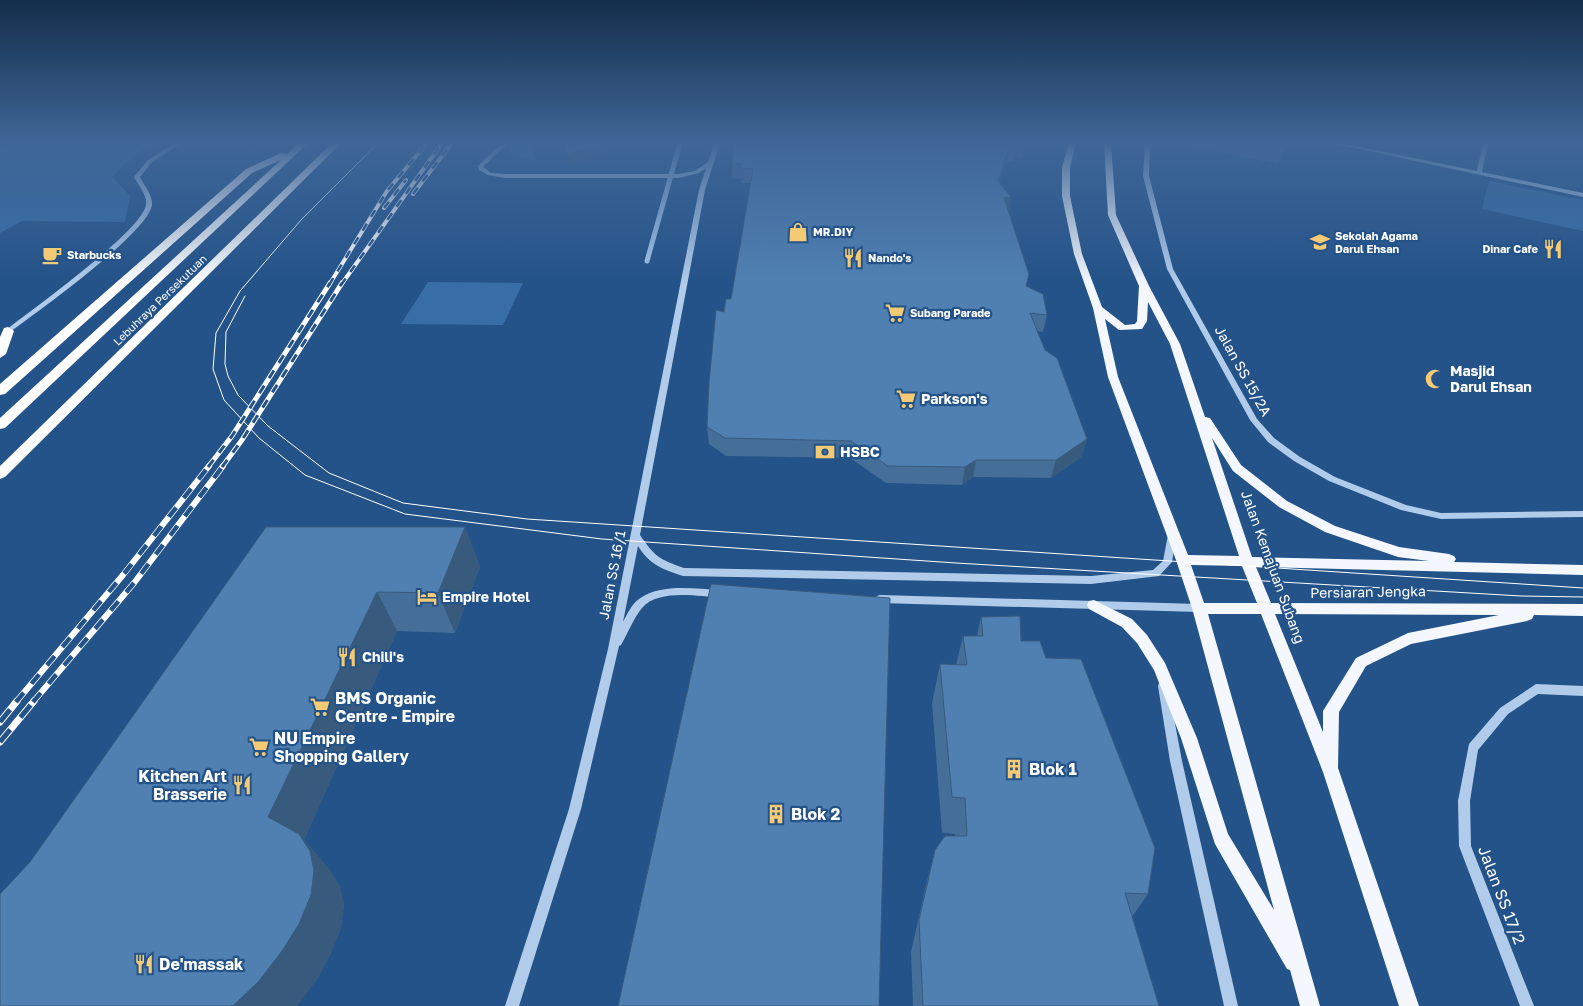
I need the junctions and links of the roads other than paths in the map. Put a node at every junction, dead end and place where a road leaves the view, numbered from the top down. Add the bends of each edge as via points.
1 (144, 190) edge
2 (229, 190) edge
3 (253, 190) edge
4 (289, 190) edge
5 (702, 190) edge
6 (1066, 190) edge
7 (1111, 190) edge
8 (1150, 190) edge
9 (1559, 190) edge
10 (1583, 195) edge
11 (1144, 286) junction
12 (1098, 308) junction
13 (8, 331) joint
14 (0, 354) edge
15 (0, 391) edge
16 (1196, 405) junction
17 (0, 425) edge
18 (0, 474) edge
19 (1583, 514) edge
20 (1172, 532) junction
21 (635, 535) junction
22 (1183, 560) junction
23 (1248, 561) junction
24 (1516, 569) junction
25 (1583, 570) edge
26 (731, 594) edge
27 (870, 598) edge
28 (1094, 605) junction
29 (1200, 608) junction
30 (1267, 609) junction
31 (1551, 609) junction
32 (1583, 610) edge
33 (613, 649) junction
34 (1160, 668) junction
35 (1583, 691) edge
36 (1331, 772) junction
37 (1303, 977) junction
38 (512, 1006) edge
39 (1231, 1006) edge
40 (1310, 1006) edge
41 (1409, 1006) edge
42 (1528, 1006) edge

1 - 13 street via 149,206 144,218 122,241
2 - 15 highway
3 - 17 highway, Lebuhraya Persekutuan
4 - 18 highway, Lebuhraya Persekutuan
5 - 21 street, Jalan SS 16/1
6 - 12 main road via 1078,254
7 - 11 main road, Jalan Kemajuan Subang via 1112,215
8 - 19 street, Jalan SS 15/2A via 1170,268 1254,420 1271,440 1332,479 1404,508 1441,516
9 - 10 street
11 - 12 main road via 1139,327 1123,328
11 - 16 main road, Jalan Kemajuan Subang via 1175,344
12 - 20 main road via 1113,377
13 - 14 highway
16 - 23 main road, Jalan Kemajuan Subang
16 - 24 main road via 1237,468 1283,504 1330,529 1398,552
20 - 21 street via 1167,562 1156,573 1091,580 683,572 649,556
20 - 22 main road
21 - 33 street, Jalan SS 16/1
22 - 23 main road, Persiaran Jengka
22 - 29 main road
23 - 24 main road, Persiaran Jengka
23 - 30 main road, Jalan Kemajuan Subang
24 - 25 main road, Persiaran Jengka
26 - 33 street via 684,592 658,595 641,602
27 - 28 street, Persiaran Jengka
28 - 29 street, Persiaran Jengka
28 - 34 main road via 1127,623 1142,639
29 - 30 main road, Persiaran Jengka
29 - 37 main road
30 - 31 main road, Persiaran Jengka
30 - 36 main road, Jalan Kemajuan Subang
31 - 32 main road, Persiaran Jengka
31 - 36 main road via 1408,639 1361,662 1331,711
33 - 38 street, Jalan SS 16/1 via 576,809
34 - 37 main road via 1189,738 1222,838
34 - 39 street via 1176,761
35 - 42 street, Jalan SS 17/2 via 1536,689 1504,711 1473,748 1464,801 1465,846
36 - 41 main road, Jalan Kemajuan Subang
37 - 40 main road

